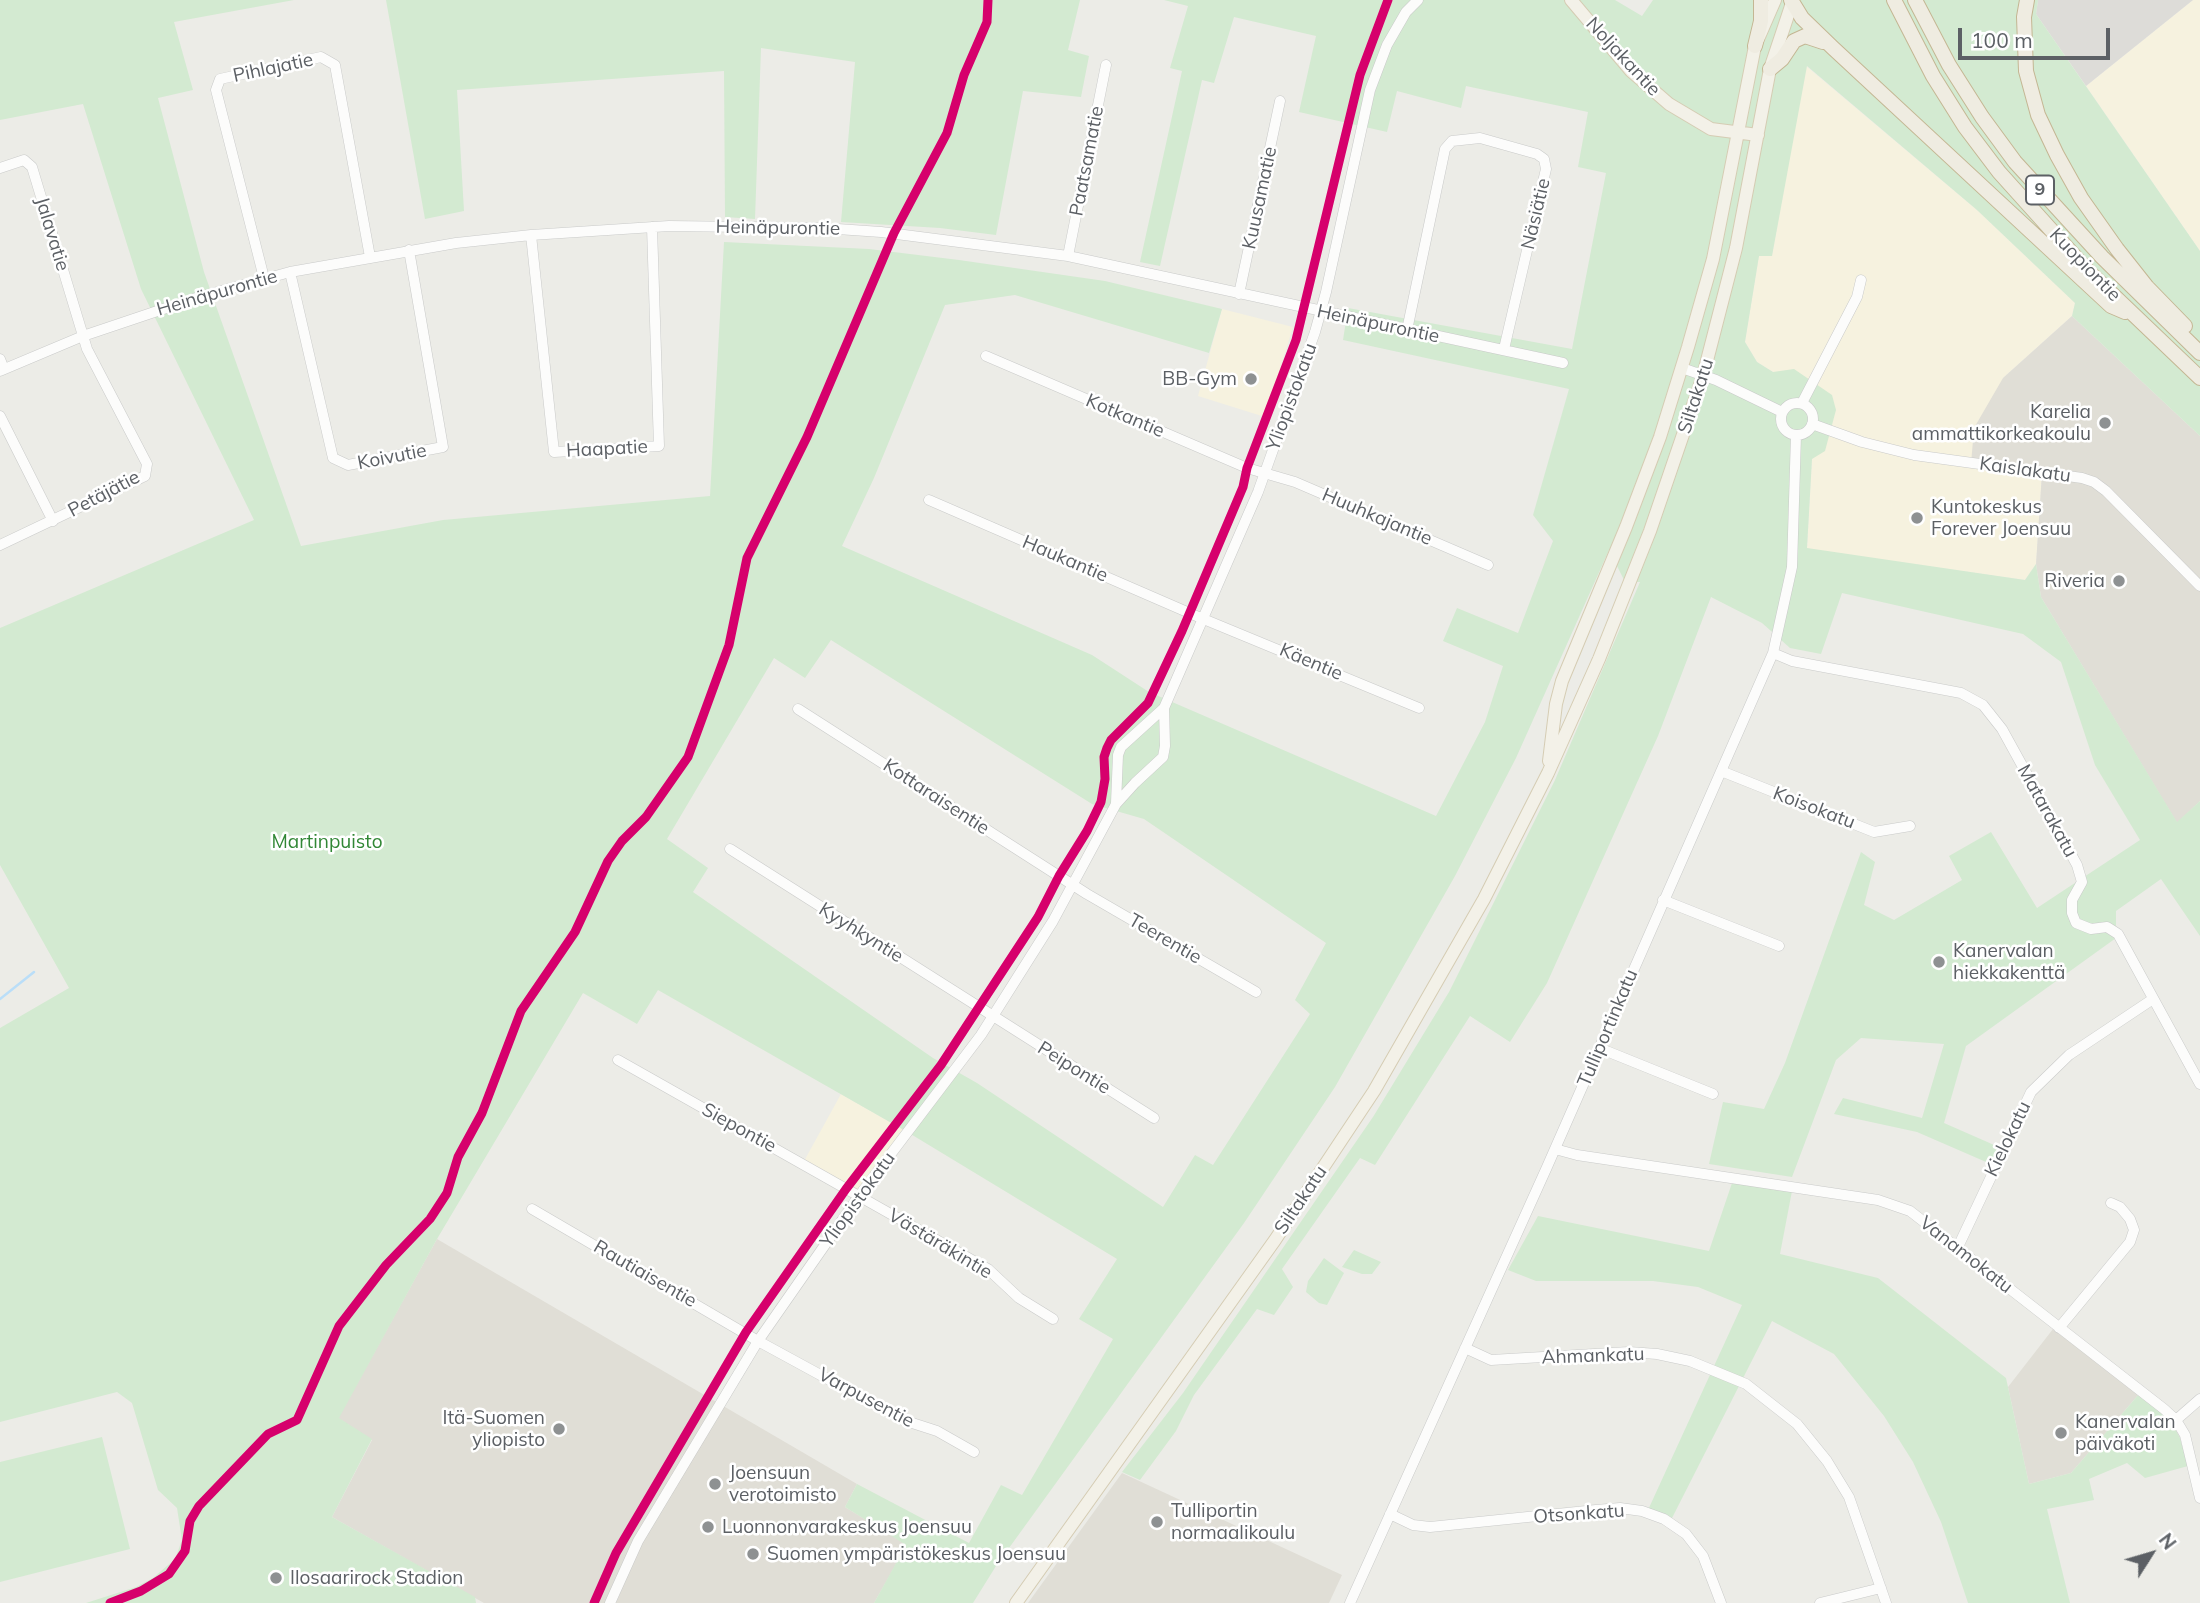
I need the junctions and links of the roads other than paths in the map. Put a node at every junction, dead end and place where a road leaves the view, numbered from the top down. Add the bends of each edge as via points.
1 (1418, 0) edge
2 (1571, 0) edge
3 (1761, 0) edge
4 (1775, 0) edge
5 (1894, 0) edge
6 (1915, 0) edge
7 (2027, 0) edge
8 (1792, 1) edge
9 (1755, 46) junction
10 (1833, 48) junction
11 (1106, 65) dead end
12 (1770, 69) junction
13 (1280, 101) dead end
14 (1738, 133) junction
15 (1758, 135) junction
16 (0, 168) edge
17 (652, 227) junction
18 (531, 235) junction
19 (409, 250) junction
20 (1068, 256) junction
21 (370, 257) junction
22 (290, 272) junction
23 (264, 278) junction
24 (1861, 280) dead end
25 (1239, 294) junction
26 (1320, 311) junction
27 (2136, 317) junction
28 (1407, 330) junction
29 (83, 336) junction
30 (1504, 349) junction
31 (2200, 352) edge
32 (986, 356) dead end
33 (1563, 363) dead end
34 (1, 367) edge
35 (1682, 368) junction
36 (1703, 376) junction
37 (2200, 378) edge
38 (1802, 403) junction
39 (1782, 412) junction
40 (0, 415) edge
41 (1812, 424) junction
42 (1796, 435) junction
43 (1264, 474) junction
44 (929, 500) dead end
45 (53, 521) junction
46 (0, 545) edge
47 (1488, 565) dead end
48 (2200, 586) edge
49 (1202, 618) junction
50 (1773, 653) junction
51 (1164, 708) junction
52 (1419, 708) dead end
53 (797, 709) dead end
54 (1721, 771) junction
55 (1548, 773) junction
56 (1116, 804) junction
57 (1910, 826) dead end
58 (730, 849) dead end
59 (1074, 885) junction
60 (1664, 900) junction
61 (1779, 946) dead end
62 (1256, 992) dead end
63 (2153, 999) junction
64 (993, 1017) junction
65 (1599, 1048) junction
66 (618, 1060) dead end
67 (2200, 1084) edge
68 (1713, 1094) dead end
69 (1154, 1118) dead end
70 (1555, 1149) junction
71 (859, 1196) junction
72 (2111, 1203) dead end
73 (532, 1209) dead end
74 (1957, 1248) junction
75 (1053, 1319) dead end
76 (2059, 1328) junction
77 (758, 1341) junction
78 (1465, 1348) junction
79 (2200, 1399) edge
80 (2176, 1420) junction
81 (974, 1452) dead end
82 (2200, 1498) edge
83 (1390, 1514) junction
84 (1881, 1588) junction
85 (610, 1603) edge
86 (1016, 1603) edge
87 (1350, 1603) edge
88 (1721, 1603) edge
89 (1820, 1603) edge
90 (1886, 1603) edge

1 - 26 street, Yliopistokatu via 1387,45 1370,90
2 - 14 main road, Noljakantie via 1649,89 1711,129
3 - 9 highway
4 - 9 main road, Siltakatu
5 - 27 highway, Kuopiontie / 9 via 1933,76 1999,172
6 - 31 highway, Kuopiontie / 9 via 1949,65 2015,162 2102,257
7 - 31 highway via 2026,71 2038,115 2057,155 2117,249 2193,333
8 - 10 highway via 1801,18
8 - 12 main road, Siltakatu
9 - 14 main road, Siltakatu
10 - 12 highway via 1805,36 1794,41
10 - 27 highway via 2111,306
11 - 20 street, Paatsamatie
12 - 15 main road, Siltakatu
13 - 25 street, Kuusamatie
14 - 15 main road, Noljakantie
14 - 35 main road, Siltakatu via 1713,260
15 - 36 main road, Siltakatu via 1734,260
16 - 29 street, Jalavatie via 24,160 32,167
17 - 18 street, Heinäpurontie
17 - 18 street, Haapatie via 659,446 554,452
17 - 20 street, Heinäpurontie via 881,232
18 - 19 street, Heinäpurontie
19 - 21 street, Heinäpurontie
19 - 22 street, Koivutie via 443,447 348,465 333,457
20 - 25 street, Heinäpurontie
21 - 22 street, Heinäpurontie
21 - 23 street, Pihlajatie via 335,65 321,57 220,79 216,90
22 - 23 street, Heinäpurontie
23 - 29 street, Heinäpurontie
24 - 38 street via 1857,298
25 - 26 street, Heinäpurontie
26 - 28 street, Heinäpurontie
26 - 43 street, Yliopistokatu
27 - 37 highway, Kuopiontie / 9
28 - 30 street, Heinäpurontie
28 - 30 street, Näsiätie via 1445,149 1452,141 1480,138 1537,154 1546,169
29 - 34 street, Heinäpurontie
29 - 45 street, Petäjätie via 148,464 145,476
30 - 33 street, Heinäpurontie
32 - 43 street, Kotkantie
35 - 36 street
35 - 55 main road, Siltakatu via 1626,527 1562,681
36 - 39 street
36 - 55 main road, Siltakatu via 1650,531
38 - 39 street via 1789,404
38 - 41 street via 1811,410
39 - 42 street via 1784,429
40 - 45 street
41 - 42 street
41 - 48 street, Kaislakatu via 1914,455 2094,482
42 - 50 street, Tulliportinkatu via 1792,568
43 - 47 street, Huuhkajantie via 1295,482
43 - 49 street, Yliopistokatu
44 - 49 street, Haukantie
45 - 46 street, Petäjätie
49 - 51 street, Yliopistokatu
49 - 52 street, Käentie
50 - 54 street, Tulliportinkatu
50 - 63 street, Matarakatu via 1792,661 1961,693 1983,705 2002,729 2077,866 2082,882 2072,900 2076,923 2091,929 2107,927 2118,934
51 - 56 street, Yliopistokatu via 1121,747
51 - 56 street, Yliopistokatu via 1163,757
53 - 59 street, Kottaraisentie
54 - 57 street, Koisokatu via 1874,832
54 - 60 street, Tulliportinkatu
55 - 86 main road, Siltakatu via 1485,899 1374,1091 1275,1240
56 - 59 street, Yliopistokatu
58 - 64 street, Kyyhkyntie
59 - 62 street, Teerentie
59 - 64 street, Yliopistokatu
60 - 61 street
60 - 65 street, Tulliportinkatu
63 - 67 street, Matarakatu
63 - 74 street, Kielokatu via 2069,1055 2031,1092
64 - 69 street, Peipontie
64 - 71 street, Yliopistokatu
65 - 68 street
65 - 70 street, Tulliportinkatu
66 - 71 street, Siepontie
70 - 74 street, Vanamokatu via 1878,1200 1910,1211
70 - 78 street, Tulliportinkatu
71 - 75 street, Västäräkintie via 988,1269 1019,1298
71 - 77 street, Yliopistokatu
72 - 76 street via 2130,1219 2134,1230 2130,1242
73 - 77 street, Rautiaisentie
74 - 76 street, Vanamokatu
76 - 80 street, Vanamokatu
77 - 81 street, Varpusentie via 903,1420 937,1431
77 - 85 street, Yliopistokatu via 638,1541
78 - 83 street, Tulliportinkatu
78 - 84 street, Ahmankatu via 1491,1360 1657,1354 1690,1361 1745,1384 1797,1424 1827,1461 1849,1497
79 - 80 street
80 - 82 street, Vanamokatu via 2185,1435
83 - 87 street, Tulliportinkatu
83 - 88 street, Otsonkatu via 1430,1527 1620,1508 1642,1511 1686,1534 1703,1556
84 - 89 street
84 - 90 street, Ahmankatu

